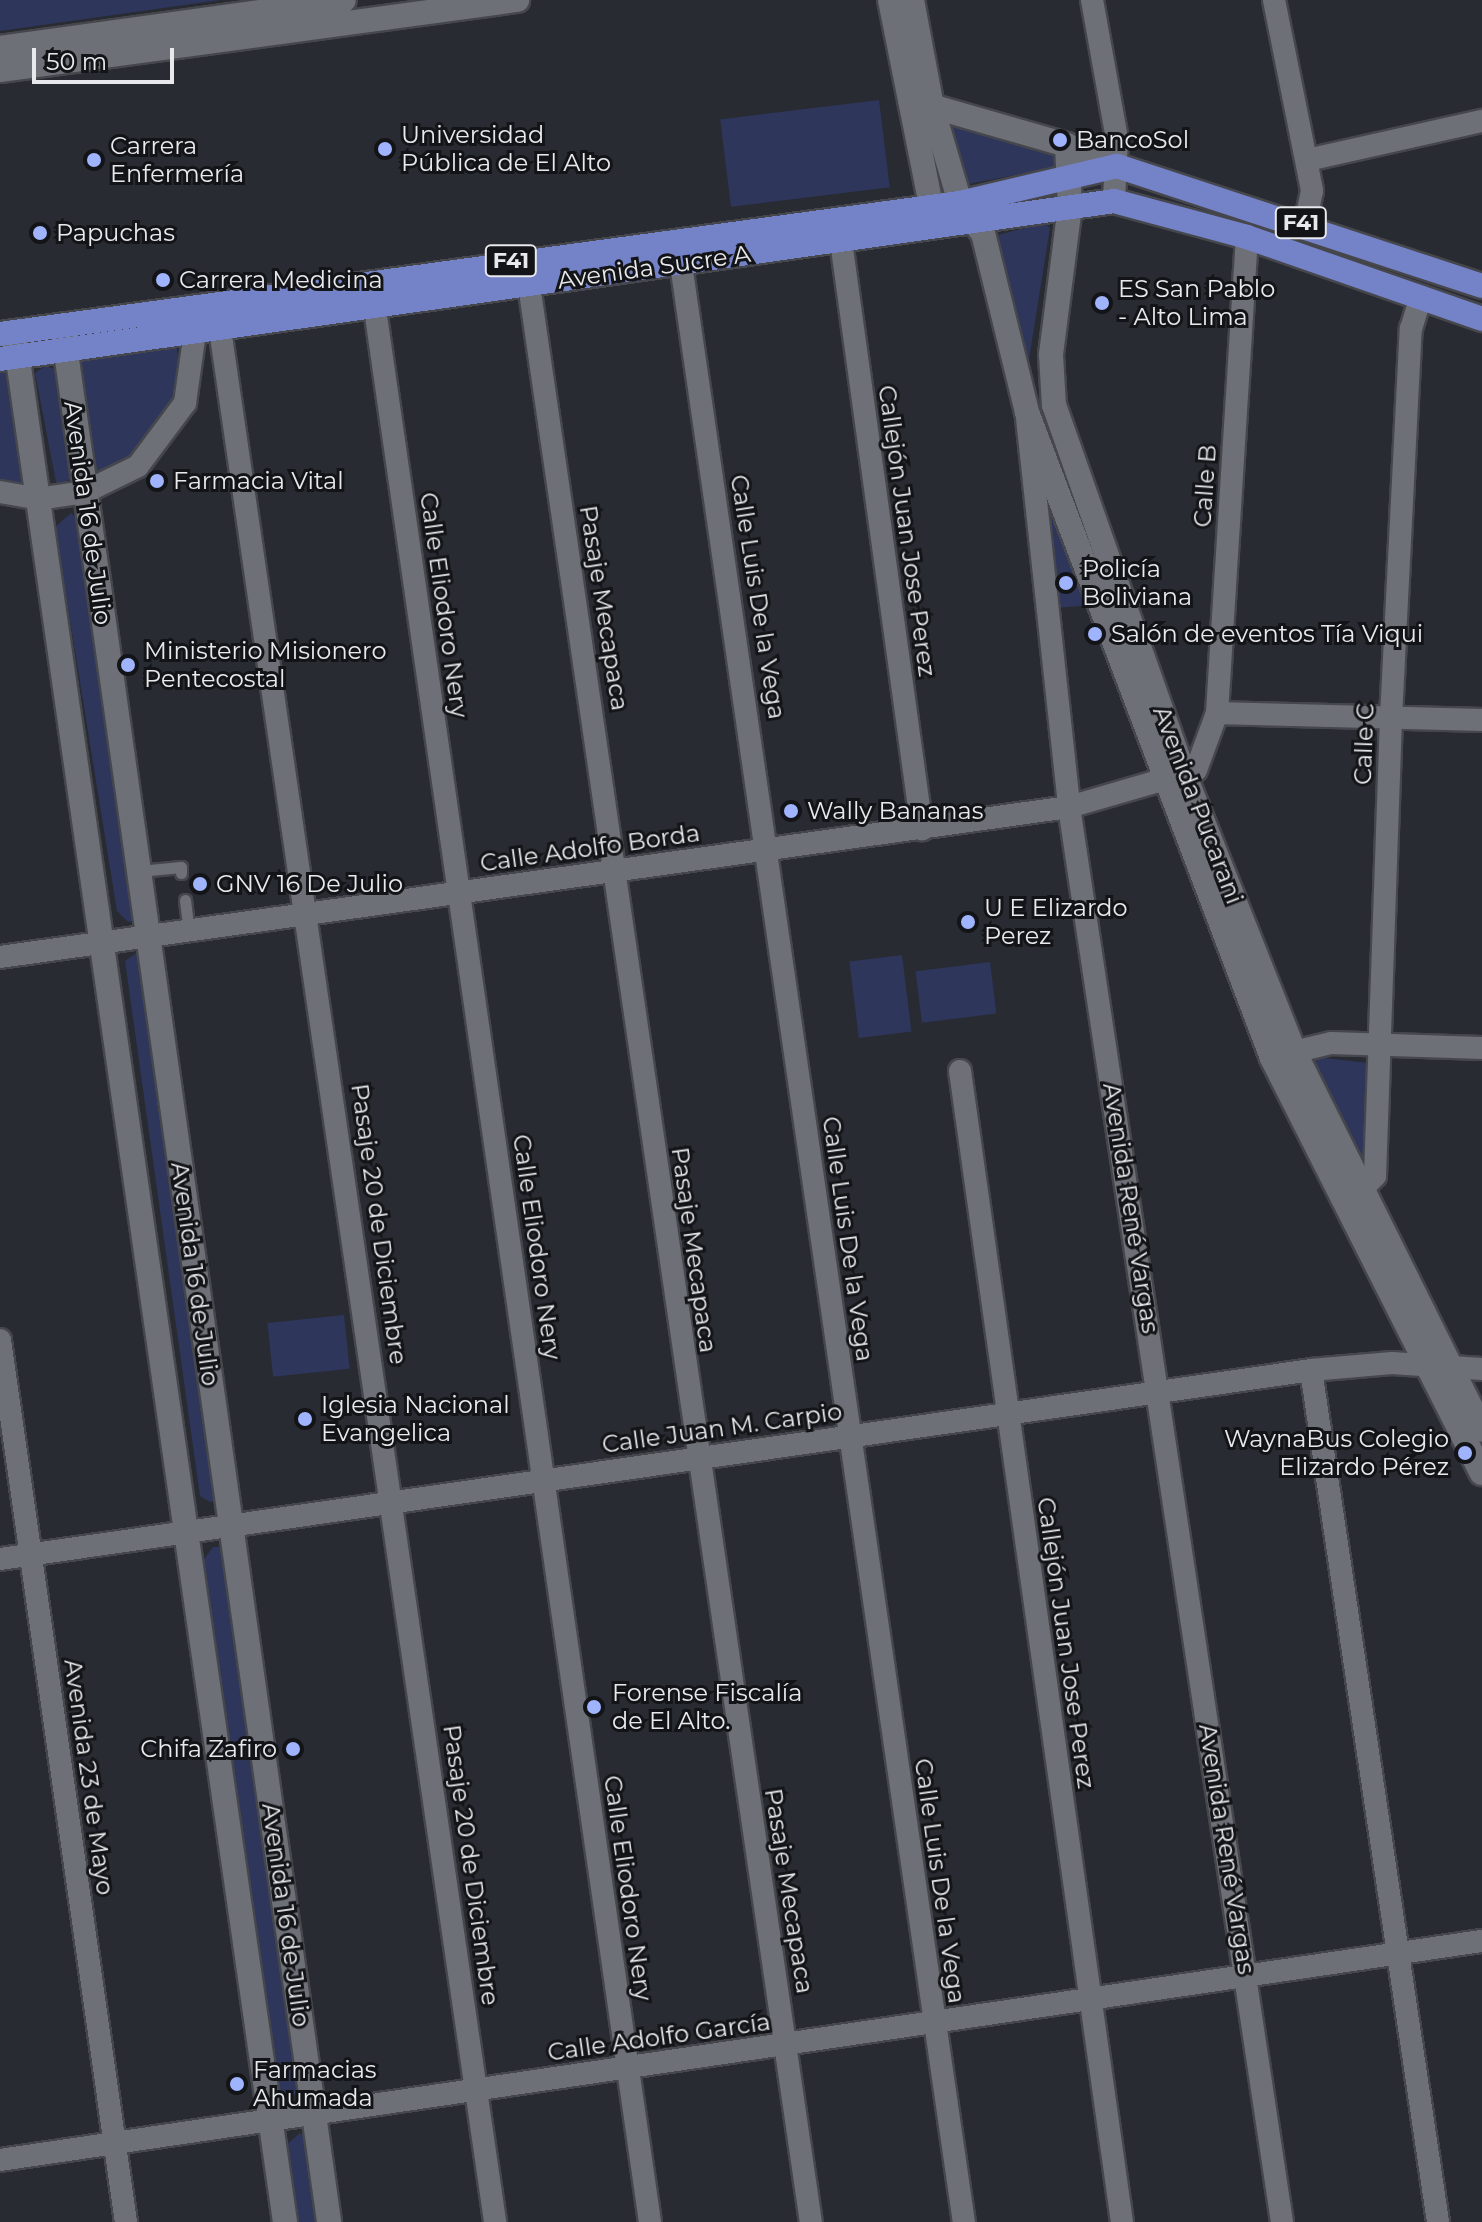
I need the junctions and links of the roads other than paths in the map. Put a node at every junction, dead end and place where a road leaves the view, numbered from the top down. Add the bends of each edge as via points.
1 (344, 0) edge
2 (517, 0) edge
3 (890, 0) edge
4 (912, 0) edge
5 (1092, 0) edge
6 (1274, 0) edge
7 (284, 13) edge
8 (0, 48) edge
9 (0, 70) edge
10 (921, 103) junction
11 (1482, 121) edge
12 (1067, 145) junction
13 (1307, 160) junction
14 (1117, 166) junction
15 (1070, 194) junction
16 (1114, 201) junction
17 (968, 212) junction
18 (934, 217) junction
19 (1305, 225) junction
20 (1247, 237) junction
21 (841, 241) junction
22 (681, 264) junction
23 (371, 279) junction
24 (529, 285) junction
25 (1482, 286) edge
26 (1421, 297) junction
27 (375, 307) junction
28 (1482, 319) edge
29 (62, 325) junction
30 (220, 329) junction
31 (195, 332) junction
32 (7, 333) edge
33 (65, 350) junction
34 (9, 358) edge
35 (194, 365) junction
36 (226, 365) junction
37 (1054, 405) junction
38 (1027, 412) junction
39 (0, 492) edge
40 (85, 492) junction
41 (38, 499) junction
42 (1217, 713) junction
43 (1391, 718) junction
44 (1482, 720) edge
45 (1176, 778) junction
46 (1069, 807) junction
47 (922, 829) junction
48 (769, 850) junction
49 (616, 869) junction
50 (139, 871) junction
51 (181, 873) dead end
52 (460, 892) junction
53 (185, 900) dead end
54 (310, 914) junction
55 (189, 931) junction
56 (148, 936) junction
57 (102, 943) junction
58 (0, 957) edge
59 (1381, 1044) junction
60 (1482, 1048) edge
61 (1283, 1053) junction
62 (960, 1071) dead end
63 (1363, 1188) junction
64 (0, 1340) edge
65 (1441, 1366) junction
66 (1482, 1369) edge
67 (1311, 1370) junction
68 (1159, 1391) junction
69 (1007, 1413) junction
70 (1482, 1430) edge
71 (848, 1437) junction
72 (696, 1460) junction
73 (1482, 1473) edge
74 (544, 1479) junction
75 (392, 1501) junction
76 (231, 1526) junction
77 (186, 1533) junction
78 (30, 1554) junction
79 (0, 1559) edge
80 (1482, 1941) edge
81 (1398, 1953) junction
82 (1247, 1979) junction
83 (1090, 2001) junction
84 (934, 2024) junction
85 (786, 2046) junction
86 (627, 2068) junction
87 (477, 2090) junction
88 (314, 2115) junction
89 (270, 2118) junction
90 (115, 2142) junction
91 (0, 2160) edge
92 (126, 2222) edge
93 (285, 2222) edge
94 (329, 2222) edge
95 (495, 2222) edge
96 (650, 2222) edge
97 (811, 2222) edge
98 (964, 2222) edge
99 (1122, 2222) edge
100 (1282, 2222) edge
101 (1438, 2222) edge

1 - 7 street
2 - 7 street
3 - 10 street
4 - 10 street
5 - 14 street
6 - 13 street
7 - 8 street
7 - 9 street
10 - 12 street
10 - 17 street, Avenida René Vargas
10 - 18 street
11 - 13 street
12 - 14 street
12 - 15 street, Avenida Pucarani
13 - 19 street via 1312,191
14 - 15 main road, F41
14 - 16 street
14 - 19 main road, F41
15 - 16 main road, F41
15 - 17 main road, F41
15 - 37 street, Avenida Pucarani via 1051,355
16 - 20 main road, F41
17 - 18 main road, Avenida Sucre A / F41
17 - 38 street, Avenida René Vargas
18 - 21 main road, Avenida Sucre A / F41
18 - 23 main road, Avenida Sucre A / F41
19 - 25 main road, F41
20 - 26 main road, F41
20 - 42 street, Calle B
21 - 22 main road, Avenida Sucre A / F41
21 - 47 street, Callejón Juan Jose Perez
22 - 24 main road, Avenida Sucre A / F41
22 - 48 street, Calle Luis De la Vega
23 - 27 street, Calle Eliodoro Nery
23 - 29 main road, Avenida Sucre A / F41
24 - 27 main road, Avenida Sucre A / F41
24 - 49 street, Pasaje Mecapaca
26 - 28 main road, F41
26 - 43 street, Calle C via 1411,329
27 - 30 main road, Avenida Sucre A / F41
27 - 52 street, Calle Eliodoro Nery
29 - 32 main road, Avenida Sucre A / F41
29 - 33 street, Avenida 16 de Julio
30 - 31 main road, Avenida Sucre A / F41
30 - 36 street, Pasaje 20 de Diciembre
31 - 33 main road, Avenida Sucre A / F41
31 - 35 street
32 - 34 street, Avenida 16 de Julio
33 - 34 main road, Avenida Sucre A / F41
33 - 40 street, Avenida 16 de Julio
34 - 41 street, Avenida 16 de Julio
35 - 36 street
35 - 40 street via 165,438 138,466
36 - 54 street, Pasaje 20 de Diciembre
37 - 38 street
37 - 45 street, Avenida Pucarani
38 - 45 street, Avenida Pucarani
38 - 46 street, Avenida René Vargas
39 - 41 street
40 - 41 street
40 - 50 street, Avenida 16 de Julio
41 - 57 street, Avenida 16 de Julio
42 - 43 street
42 - 45 street, Calle B via 1204,761
43 - 44 street
43 - 59 street, Calle C
45 - 46 street, Calle Adolfo Borda
45 - 61 street, Avenida Pucarani
46 - 47 street, Calle Adolfo Borda
46 - 68 street, Avenida René Vargas
47 - 48 street, Calle Adolfo Borda
48 - 49 street, Calle Adolfo Borda
48 - 71 street, Calle Luis De la Vega
49 - 52 street, Calle Adolfo Borda
49 - 72 street, Pasaje Mecapaca
50 - 51 lane via 181,867
50 - 56 street, Avenida 16 de Julio
52 - 54 street, Calle Adolfo Borda
52 - 74 street, Calle Eliodoro Nery
53 - 55 lane
54 - 55 street, Calle Adolfo Borda
54 - 75 street, Pasaje 20 de Diciembre
55 - 56 street, Calle Adolfo Borda
56 - 57 street, Calle Adolfo Borda
56 - 76 street, Avenida 16 de Julio
57 - 58 street, Calle Adolfo Borda
57 - 77 street, Avenida 16 de Julio
59 - 60 street
59 - 61 street
59 - 63 street, Calle C via 1375,1176
61 - 63 street, Avenida Pucarani
61 - 65 street, Avenida Pucarani
62 - 69 street, Callejón Juan Jose Perez
63 - 65 street, Avenida Pucarani
64 - 78 street, Avenida 23 de Mayo
65 - 66 street, Calle Juan M. Carpio
65 - 67 street, Calle Juan M. Carpio
65 - 70 street, Avenida Pucarani
65 - 73 street, Avenida Pucarani
67 - 68 street, Calle Juan M. Carpio
67 - 81 street
68 - 69 street, Calle Juan M. Carpio
68 - 82 street, Avenida René Vargas
69 - 71 street, Calle Juan M. Carpio
69 - 83 street, Callejón Juan Jose Perez
71 - 72 street, Calle Juan M. Carpio
71 - 84 street, Calle Luis De la Vega
72 - 74 street, Calle Juan M. Carpio
72 - 85 street, Pasaje Mecapaca
74 - 75 street, Calle Juan M. Carpio
74 - 86 street, Calle Eliodoro Nery
75 - 76 street, Calle Juan M. Carpio
75 - 87 street, Pasaje 20 de Diciembre
76 - 77 street, Calle Juan M. Carpio
76 - 88 street, Avenida 16 de Julio
77 - 78 street, Calle Juan M. Carpio
77 - 89 street, Avenida 16 de Julio
78 - 79 street, Calle Juan M. Carpio
78 - 90 street, Avenida 23 de Mayo
80 - 81 street, Calle Adolfo García
81 - 82 street, Calle Adolfo García
81 - 101 street
82 - 83 street, Calle Adolfo García
82 - 100 street, Avenida René Vargas
83 - 84 street, Calle Adolfo García
83 - 99 street, Callejón Juan Jose Perez
84 - 85 street, Calle Adolfo García
84 - 98 street, Calle Luis De la Vega
85 - 86 street, Calle Adolfo García
85 - 97 street, Pasaje Mecapaca
86 - 87 street, Calle Adolfo García
86 - 96 street, Calle Eliodoro Nery
87 - 88 street, Calle Adolfo García
87 - 95 street, Pasaje 20 de Diciembre
88 - 89 street, Calle Adolfo García
88 - 94 street, Avenida 16 de Julio
89 - 90 street, Calle Adolfo García
89 - 93 street, Avenida 16 de Julio
90 - 91 street, Calle Adolfo García
90 - 92 street, Avenida 23 de Mayo

